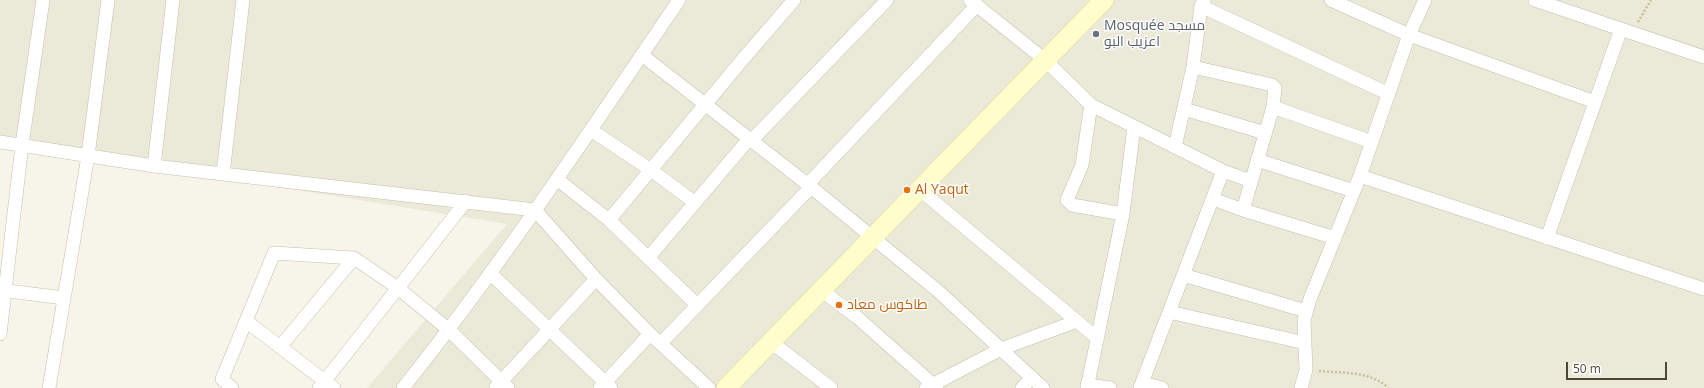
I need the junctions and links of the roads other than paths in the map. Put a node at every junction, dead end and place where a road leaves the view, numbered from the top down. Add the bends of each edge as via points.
1 (43, 0) edge
2 (108, 0) edge
3 (173, 0) edge
4 (243, 0) edge
5 (680, 0) edge
6 (794, 0) edge
7 (887, 0) edge
8 (1104, 0) edge
9 (1332, 0) edge
10 (1425, 0) edge
11 (1535, 0) edge
12 (973, 2) edge
13 (1203, 3) edge
14 (1626, 30) junction
15 (1409, 34) junction
16 (642, 55) junction
17 (1704, 58) edge
18 (1045, 60) junction
19 (1193, 67) junction
20 (1388, 94) junction
21 (1595, 102) junction
22 (705, 104) junction
23 (1273, 107) junction
24 (1184, 109) junction
25 (1090, 111) dead end
26 (1134, 127) junction
27 (591, 130) junction
28 (1265, 133) junction
29 (750, 140) junction
30 (0, 142) edge
31 (1372, 142) junction
32 (22, 146) junction
33 (1175, 147) junction
34 (88, 156) junction
35 (1257, 160) junction
36 (154, 166) junction
37 (651, 170) junction
38 (1223, 171) junction
39 (223, 174) junction
40 (1360, 176) junction
41 (557, 179) junction
42 (1251, 181) junction
43 (810, 186) junction
44 (919, 189) junction
45 (1354, 191) junction
46 (1213, 199) junction
47 (466, 201) junction
48 (694, 202) junction
49 (535, 210) junction
50 (1243, 210) junction
51 (1123, 214) junction
52 (609, 220) junction
53 (873, 237) junction
54 (1335, 238) junction
55 (1547, 238) junction
56 (354, 258) junction
57 (648, 258) junction
58 (490, 274) junction
59 (1184, 275) junction
60 (596, 279) junction
61 (398, 288) junction
62 (1704, 289) edge
63 (821, 290) junction
64 (3, 291) edge
65 (64, 298) junction
66 (697, 305) junction
67 (1306, 311) junction
68 (1169, 312) junction
69 (246, 321) junction
70 (1077, 321) junction
71 (449, 330) junction
72 (550, 330) junction
73 (0, 334) edge
74 (650, 334) junction
75 (1097, 338) junction
76 (771, 342) junction
77 (661, 343) junction
78 (1305, 343) junction
79 (280, 347) junction
80 (1001, 349) junction
81 (1032, 377) junction
82 (326, 386) edge
83 (502, 386) edge
84 (605, 386) edge
85 (731, 386) edge
86 (1141, 386) edge
87 (932, 387) edge
88 (1087, 387) edge
89 (49, 388) edge
90 (232, 388) edge
91 (403, 388) edge
92 (709, 388) edge
93 (831, 388) edge
94 (1022, 388) edge
95 (1043, 388) edge
96 (1110, 388) edge
97 (1162, 388) edge
98 (1301, 388) edge

1 - 32 street
2 - 34 street
3 - 36 street
4 - 39 street
5 - 16 street
6 - 22 street
7 - 29 street
8 - 18 main road
9 - 15 street
10 - 15 street
11 - 14 street
12 - 18 street
12 - 43 street
13 - 19 street
13 - 20 street
14 - 17 street
14 - 21 street
15 - 20 street
15 - 21 street
16 - 22 street
16 - 27 street
18 - 26 street via 1091,105
18 - 44 main road
19 - 23 street via 1272,85 1275,88
19 - 24 street
20 - 31 street
21 - 55 street
22 - 29 street
22 - 37 street
23 - 28 street
23 - 31 street
24 - 28 street
24 - 33 street
25 - 51 street via 1082,164 1067,200 1072,205
26 - 33 street
26 - 51 street
27 - 37 street
27 - 41 street
28 - 35 street
29 - 43 street
29 - 48 street
30 - 32 street
31 - 40 street
32 - 34 street
32 - 64 street
33 - 38 street
34 - 36 street
34 - 65 street
35 - 42 street
35 - 45 street
36 - 39 street
37 - 48 street
37 - 52 street
38 - 42 street
38 - 46 street
39 - 47 street
40 - 45 street
40 - 55 street
41 - 49 street
41 - 52 street
42 - 50 street
43 - 53 street
43 - 66 street
44 - 53 main road
44 - 70 street
45 - 54 street
46 - 50 street
46 - 59 street
47 - 49 street
47 - 61 street
48 - 57 street
49 - 58 street
49 - 60 street
50 - 54 street
51 - 75 street
52 - 57 street
53 - 63 main road
53 - 80 street via 938,291
54 - 67 street
55 - 62 street
56 - 61 street
56 - 69 street via 274,253
56 - 79 street
57 - 66 street
58 - 71 street
58 - 72 street
59 - 67 street
59 - 68 street
60 - 72 street
60 - 74 street
61 - 71 street
61 - 82 street
63 - 76 main road
63 - 87 street via 858,318
64 - 65 street
64 - 73 street
65 - 89 street
66 - 77 street
67 - 78 street
68 - 78 street
68 - 86 street
69 - 79 street
69 - 90 street via 222,379
70 - 75 street
70 - 80 street
71 - 83 street
71 - 91 street
72 - 83 street
72 - 84 street
74 - 77 street
74 - 84 street
75 - 88 street
76 - 85 main road
76 - 93 street
77 - 92 street
78 - 98 street via 1306,370
79 - 82 street
80 - 81 street
80 - 87 street
81 - 94 street
81 - 95 street
86 - 97 street
88 - 96 street

